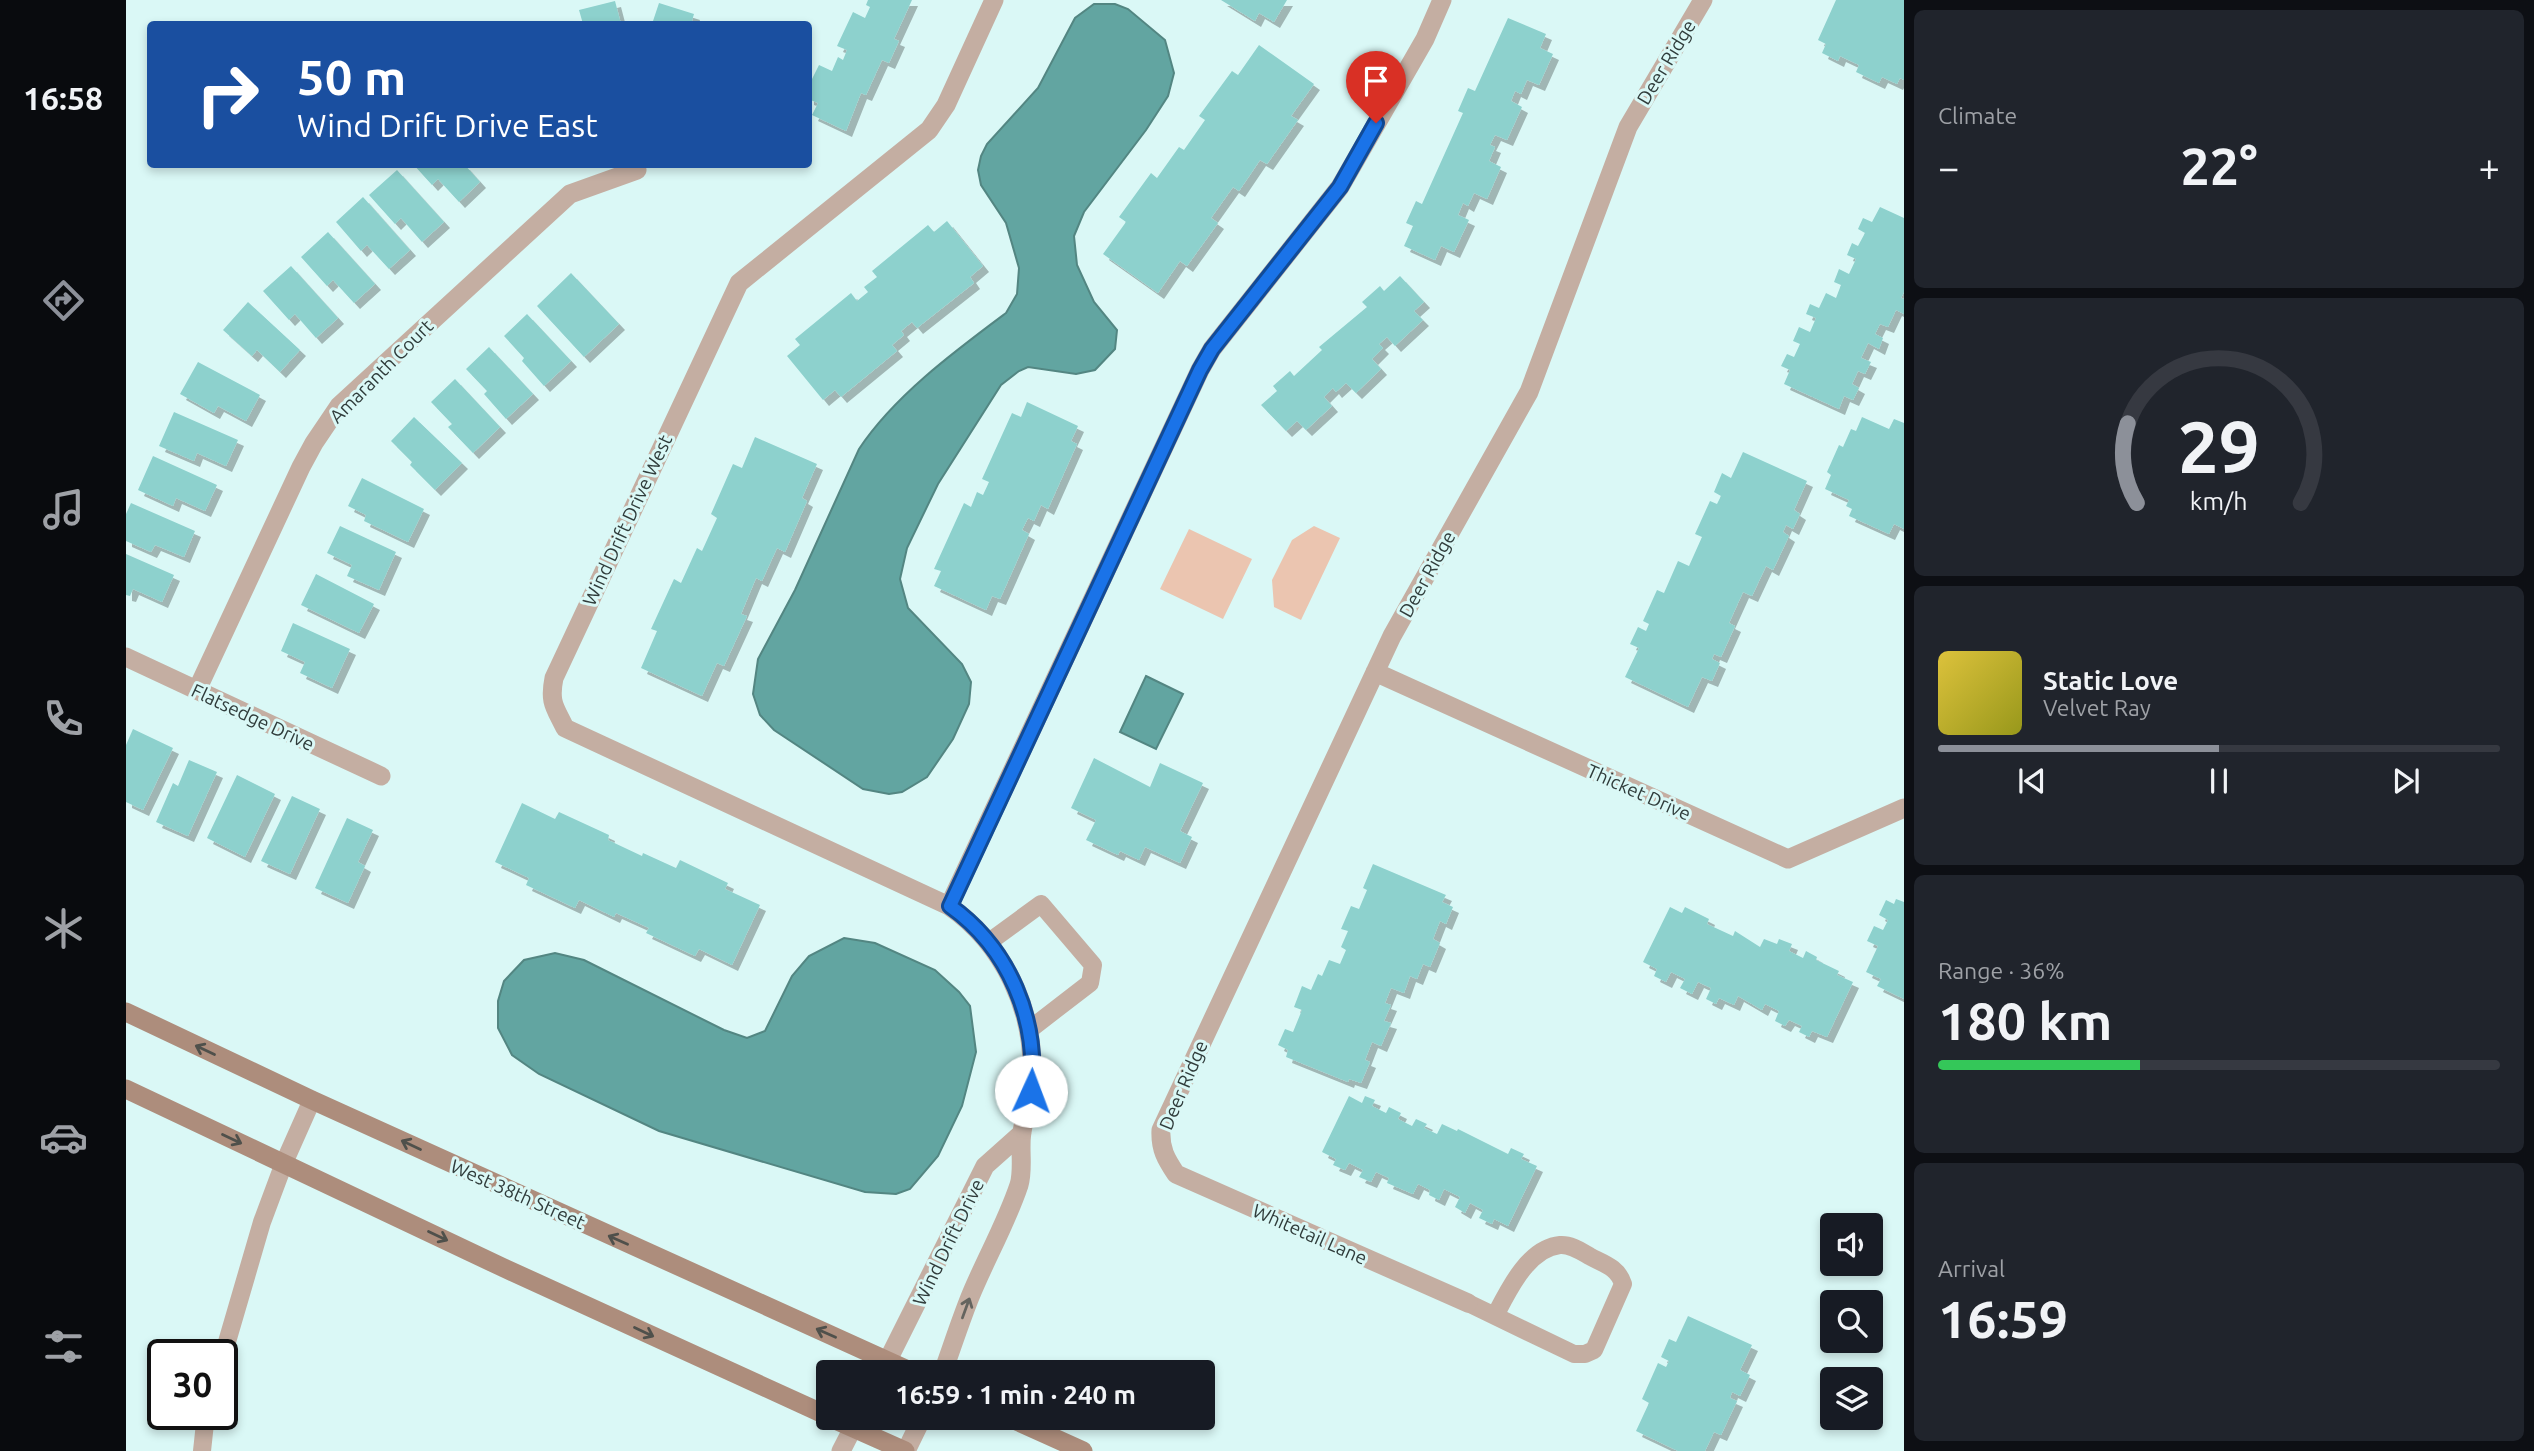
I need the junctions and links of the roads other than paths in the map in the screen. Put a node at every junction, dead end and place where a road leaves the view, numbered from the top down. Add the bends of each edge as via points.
1 (995, 0) edge
2 (1442, 0) edge
3 (1703, 0) edge
4 (637, 170) dead end
5 (126, 657) edge
6 (1375, 672) junction
7 (197, 690) junction
8 (380, 776) dead end
9 (1904, 808) edge
10 (950, 906) junction
11 (989, 942) junction
12 (126, 1012) edge
13 (1029, 1030) junction
14 (126, 1089) edge
15 (312, 1100) junction
16 (1022, 1133) junction
17 (1164, 1152) joint
18 (284, 1163) junction
19 (1468, 1303) joint
20 (1495, 1316) junction
21 (228, 1339) edge
22 (872, 1360) edge
23 (888, 1360) edge
24 (947, 1360) edge
25 (816, 1410) edge
26 (204, 1430) edge
27 (851, 1430) edge
28 (869, 1430) edge
29 (916, 1430) edge
30 (1037, 1430) edge
31 (202, 1451) edge
32 (841, 1451) edge
33 (905, 1451) edge
34 (1083, 1451) edge

1 - 10 street, Wind Drift Drive West via 946,105 929,130 739,283 554,678 551,698 565,728
2 - 10 street via 1340,187 1200,370
3 - 6 street, Deer Ridge via 1628,127 1529,392
4 - 7 street, Amaranth Court via 570,194 339,406 301,467
5 - 7 street, Flatsedge Drive
6 - 9 street, Thicket Drive via 1788,859
6 - 17 street, Deer Ridge via 1162,1123
7 - 8 street, Flatsedge Drive
10 - 11 street, Wind Drift Drive
11 - 13 street, Wind Drift Drive via 1007,968
11 - 13 lane via 1041,904 1093,965 1090,983
15 -> 12 main road, West 38th Street
13 - 16 street, Wind Drift Drive via 1032,1076
14 -> 18 main road
15 - 18 lane
22 -> 15 main road, West 38th Street
16 - 23 street, Wind Drift Drive via 985,1166
24 -> 16 street, Wind Drift Drive via 1020,1182
17 - 19 street, Whitetail Lane via 1176,1174
18 - 21 lane
18 -> 25 main road
19 - 20 lane
20 - 20 lane via 1574,1354 1585,1354 1594,1350 1623,1284 1612,1267 1559,1245 1540,1252 1515,1277
26 - 31 lane
27 - 32 street
28 - 33 main road
29 - 33 street
30 - 34 main road

